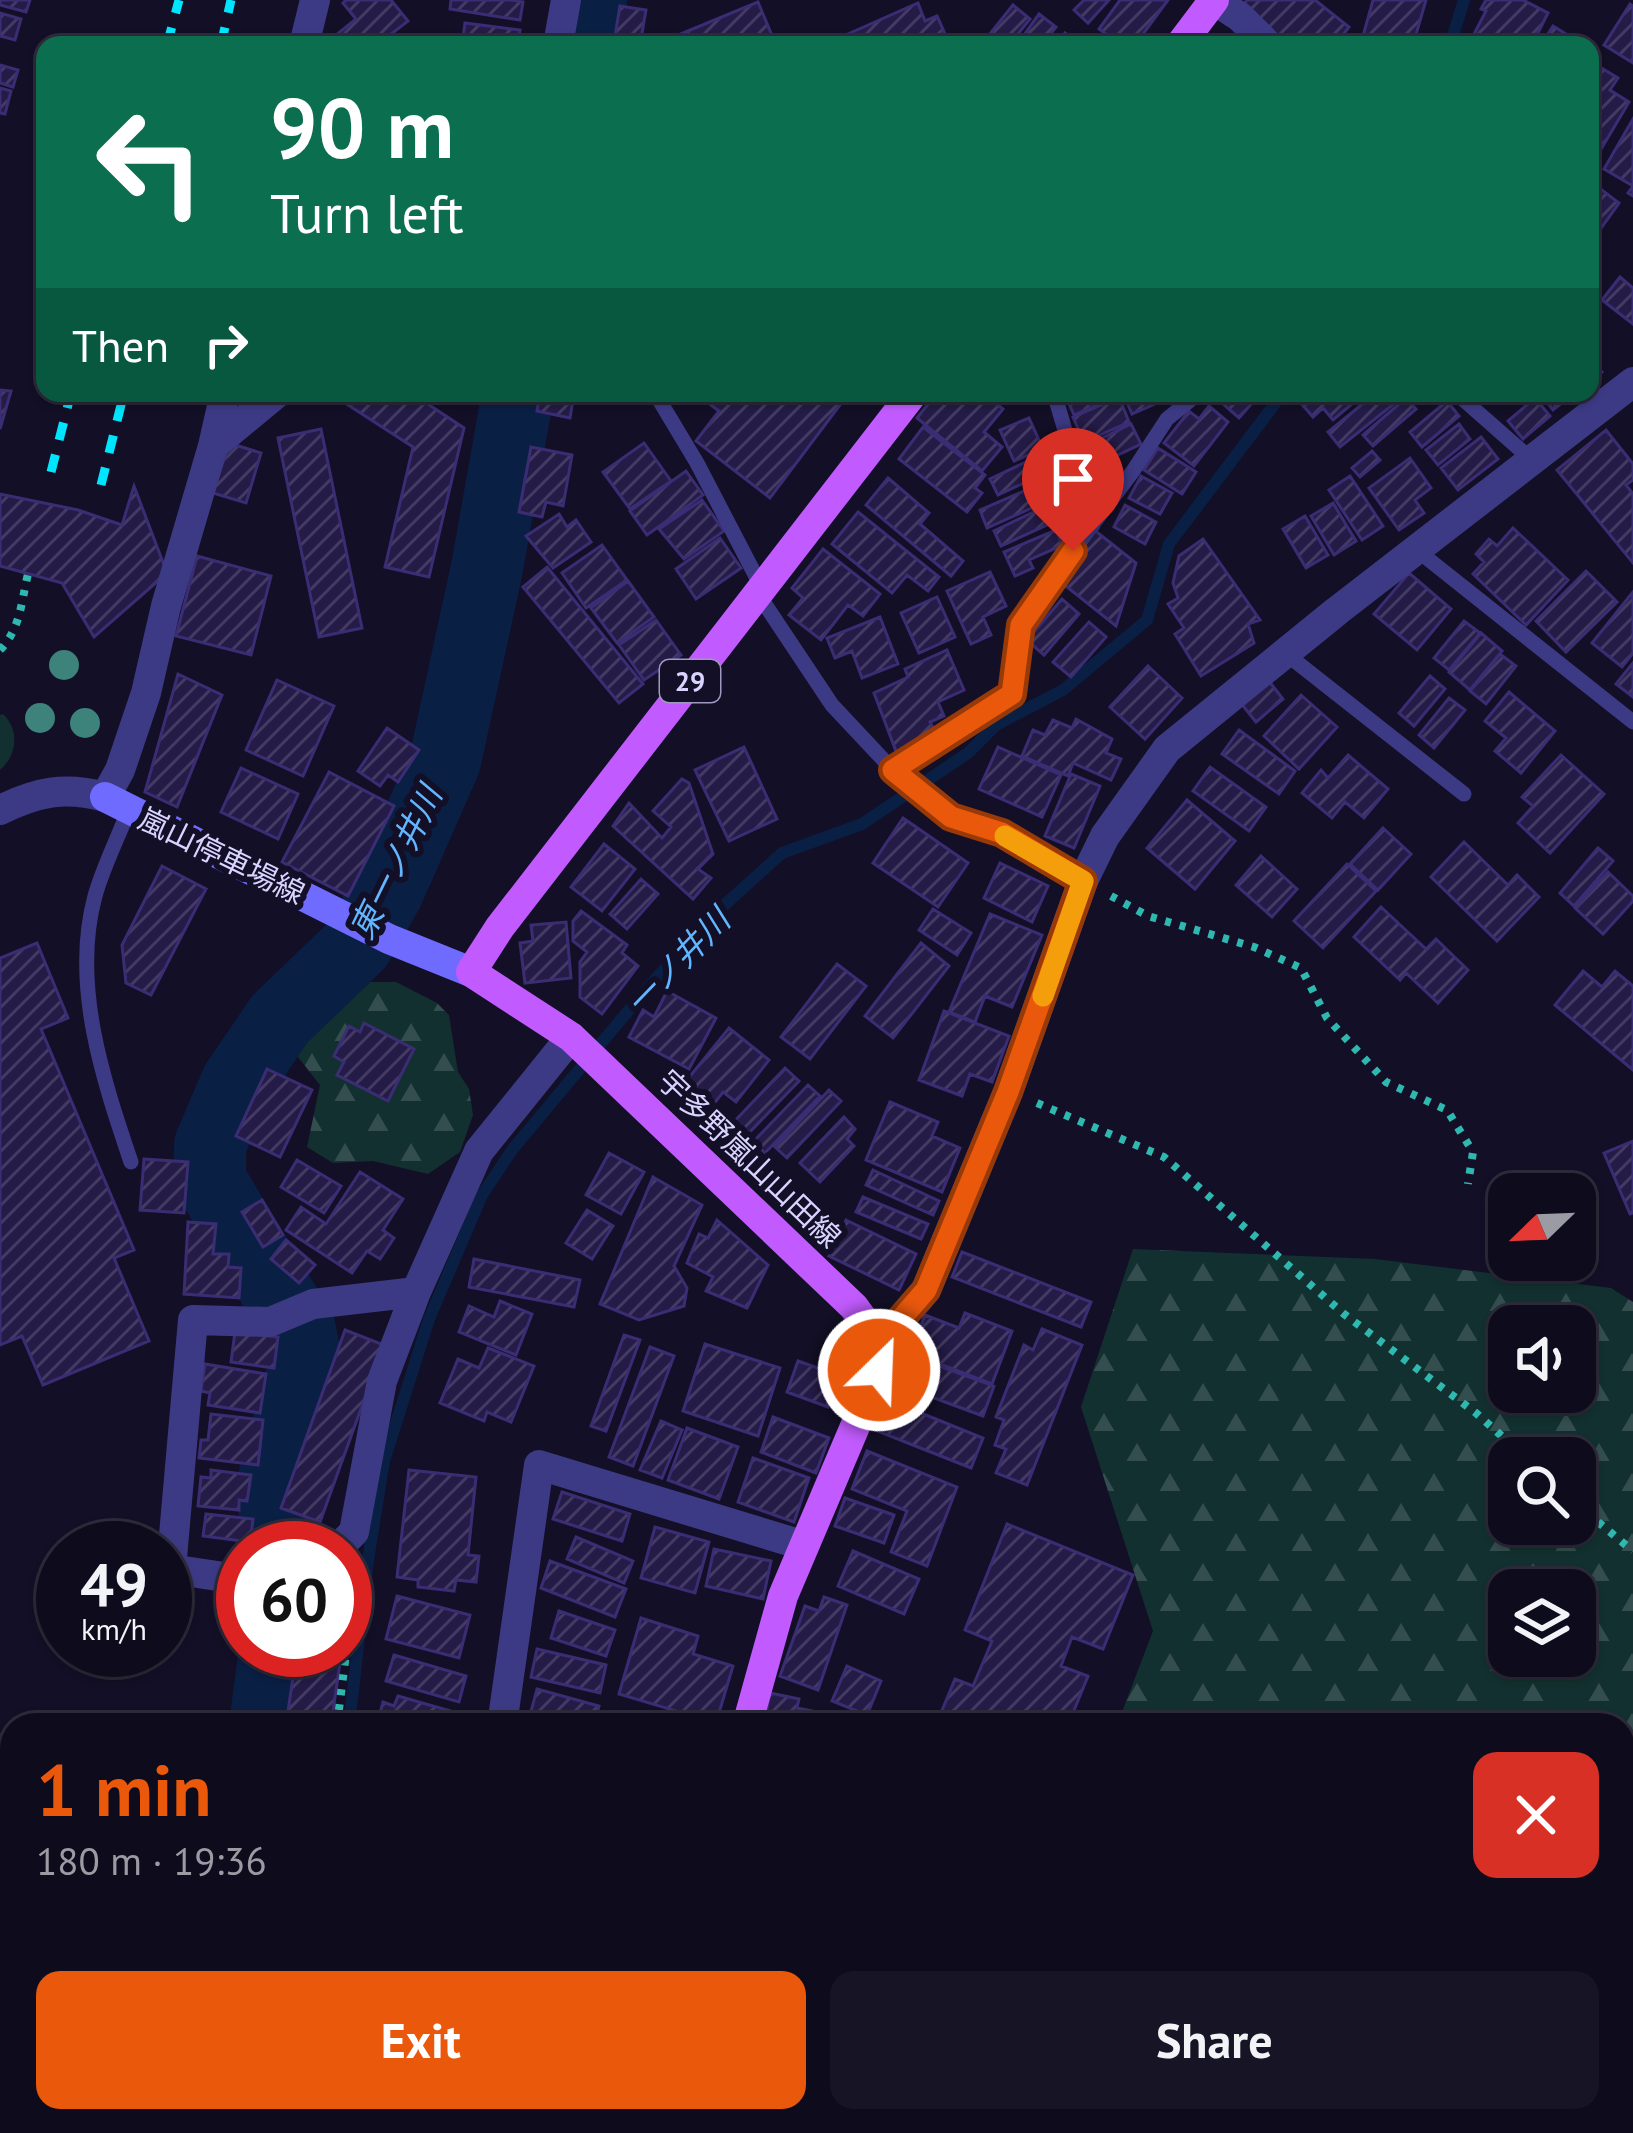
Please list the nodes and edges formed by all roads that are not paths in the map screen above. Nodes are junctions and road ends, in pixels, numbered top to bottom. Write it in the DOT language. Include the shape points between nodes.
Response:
graph roads {
  1 [pos="315,0"];
  2 [pos="566,0"];
  3 [pos="1214,0"];
  4 [pos="306,36"];
  5 [pos="560,36"];
  6 [pos="1187,36"];
  7 [pos="1259,36"];
  8 [pos="1633,382"];
  9 [pos="223,402"];
  10 [pos="266,402"];
  11 [pos="661,402"];
  12 [pos="906,402"];
  13 [pos="1057,402"];
  14 [pos="1188,402"];
  15 [pos="1466,402"];
  16 [pos="213,446"];
  17 [pos="1532,461"];
  18 [pos="1094,525"];
  19 [pos="1418,551"];
  20 [pos="759,590"];
  21 [pos="1286,653"];
  22 [pos="1633,722"];
  23 [pos="893,770"];
  24 [pos="1464,794"];
  25 [pos="117,803"];
  26 [pos="0,810"];
  27 [pos="1083,881"];
  28 [pos="471,971"];
  29 [pos="583,1049"];
  30 [pos="131,1162"];
  31 [pos="416,1292"];
  32 [pos="880,1343"];
  33 [pos="350,1521"];
  34 [pos="802,1545"];
  35 [pos="216,1576"];
  36 [pos="504,1713"];
  37 [pos="750,1713"];
  1 -- 4 [label="street"];
  2 -- 5 [label="street"];
  3 -- 6 [label="main road"];
  3 -- 7 [label="street"];
  8 -- 17 [label="street"];
  9 -- 16 [label="street"];
  10 -- 16 [label="street"];
  11 -- 20 [label="lane"];
  12 -- 20 [label="main road, 29"];
  13 -- 18 [label="lane"];
  14 -- 18 [label="lane" via="1167,419"];
  15 -- 17 [label="lane"];
  16 -- 25 [label="street"];
  17 -- 19 [label="street"];
  18 -- 23 [label="lane" via="1021,625 1012,694"];
  19 -- 21 [label="street"];
  19 -- 22 [label="lane"];
  20 -- 23 [label="lane" via="832,705"];
  20 -- 28 [label="main road, 29"];
  21 -- 24 [label="lane"];
  21 -- 27 [label="street" via="1167,749"];
  23 -- 27 [label="lane" via="951,817 1002,833"];
  25 -- 26 [label="street" via="58,789"];
  25 -- 28 [label="main road, 嵐山停車場線" via="389,939"];
  25 -- 30 [label="lane" via="86,950 92,1027"];
  27 -- 32 [label="street" via="926,1290"];
  28 -- 29 [label="main road, 宇多野嵐山山田線"];
  29 -- 31 [label="street" via="479,1151"];
  29 -- 32 [label="main road, 宇多野嵐山山田線" via="854,1307"];
  31 -- 33 [label="street" via="382,1381"];
  31 -- 35 [label="street" via="313,1304 270,1322 193,1320 171,1569"];
  32 -- 34 [label="main road" via="879,1370"];
  34 -- 36 [label="street" via="538,1466"];
  34 -- 37 [label="main road"];
}
